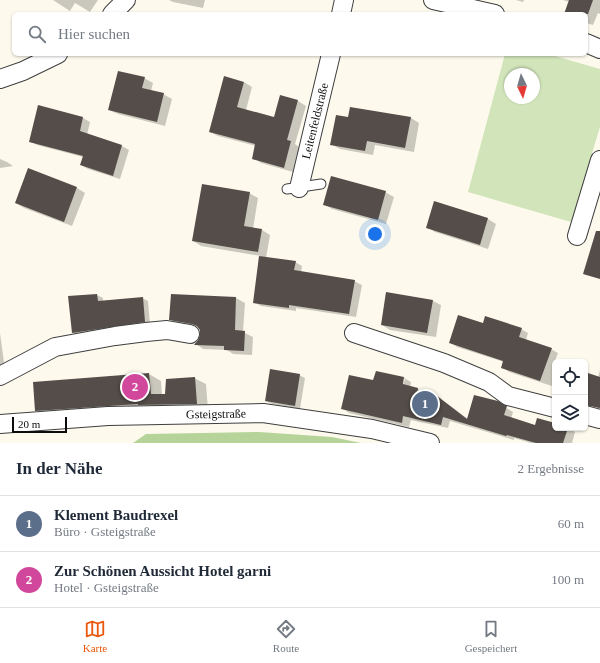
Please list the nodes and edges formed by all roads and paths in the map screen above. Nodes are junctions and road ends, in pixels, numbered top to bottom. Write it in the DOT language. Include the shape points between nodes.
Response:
graph roads {
  1 [pos="126,0"];
  2 [pos="344,0"];
  3 [pos="433,0"];
  4 [pos="114,12"];
  5 [pos="341,12"];
  6 [pos="486,12"];
  7 [pos="588,44"];
  8 [pos="600,49"];
  9 [pos="54,56"];
  10 [pos="330,56"];
  11 [pos="0,79"];
  12 [pos="600,160"];
  13 [pos="321,184"];
  14 [pos="293,188"];
  15 [pos="576,236"];
  16 [pos="354,333"];
  17 [pos="190,334"];
  18 [pos="0,376"];
  19 [pos="552,407"];
  20 [pos="588,416"];
  21 [pos="600,419"];
  22 [pos="0,424"];
  23 [pos="430,443"];
  1 -- 4 [label="street"];
  2 -- 5 [label="street"];
  3 -- 6 [label="street"];
  7 -- 8 [label="street"];
  9 -- 11 [label="street"];
  10 -- 14 [label="street, Leitenfeldstraße"];
  12 -- 15 [label="street"];
  13 -- 14 [label="lane"];
  16 -- 19 [label="street" via="444,363 488,382 508,396"];
  17 -- 18 [label="street" via="167,330 146,332 55,348"];
  20 -- 21 [label="street"];
  22 -- 23 [label="street, Gsteigstraße" via="108,416 263,413 372,429"];
}
